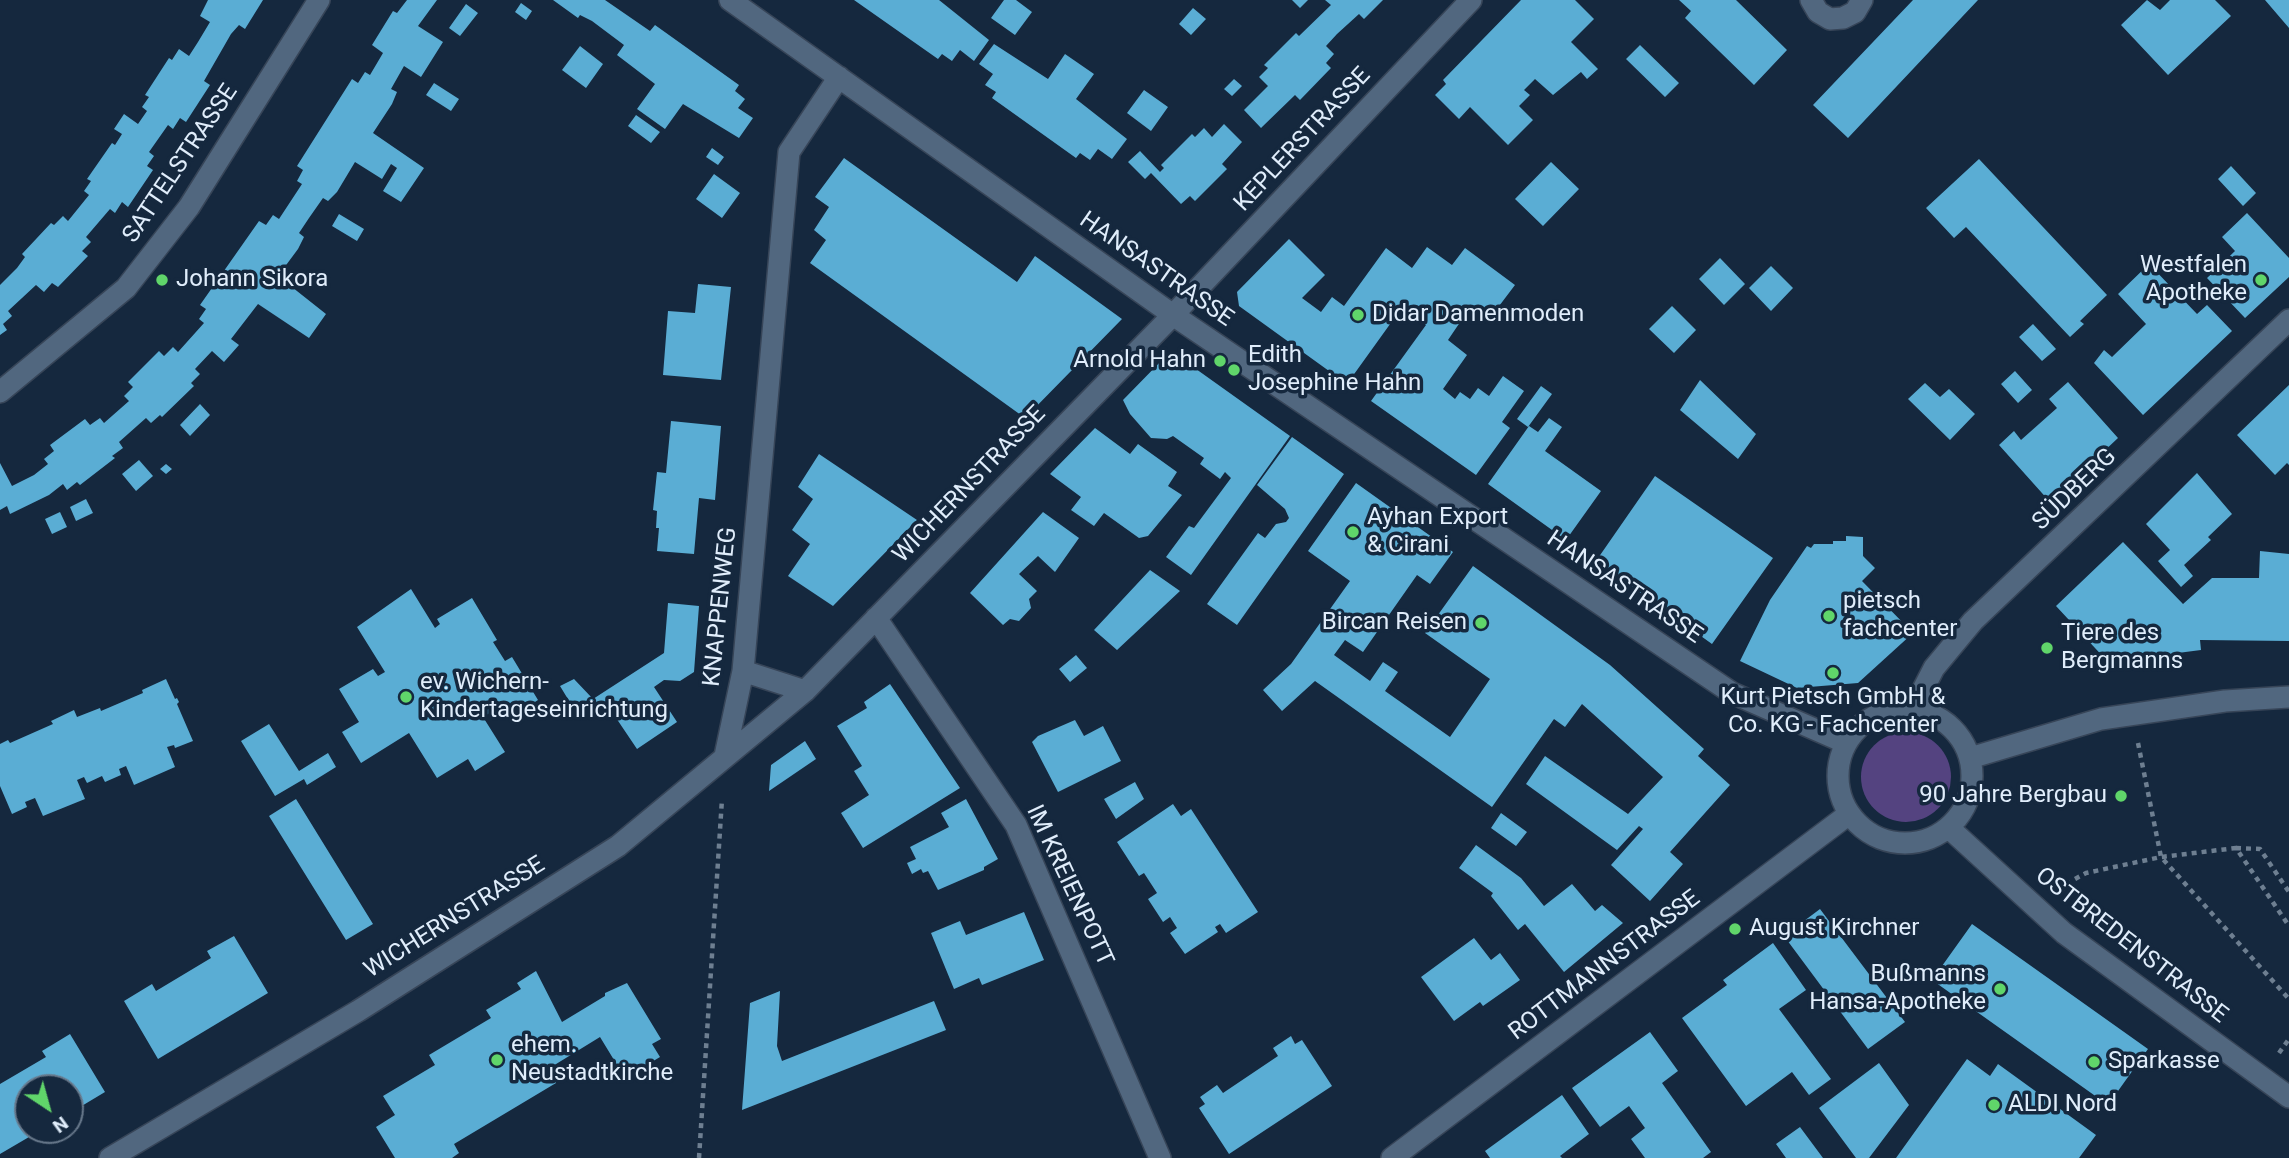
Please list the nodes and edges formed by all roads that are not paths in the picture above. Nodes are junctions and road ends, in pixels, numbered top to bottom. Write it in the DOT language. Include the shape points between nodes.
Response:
graph roads {
  1 [pos="319,0"];
  2 [pos="730,0"];
  3 [pos="1471,0"];
  4 [pos="1811,0"];
  5 [pos="1862,0"];
  6 [pos="839,77"];
  7 [pos="1173,315"];
  8 [pos="2289,320"];
  9 [pos="0,392"];
  10 [pos="876,618"];
  11 [pos="743,671"];
  12 [pos="805,691"];
  13 [pos="2289,697"];
  14 [pos="1913,709"];
  15 [pos="1846,743"];
  16 [pos="725,756"];
  17 [pos="1970,758"];
  18 [pos="1849,814"];
  19 [pos="1949,828"];
  20 [pos="2289,1097"];
  21 [pos="110,1158"];
  22 [pos="1160,1158"];
  23 [pos="1392,1158"];
  1 -- 9 [label="street, SATTELSTRASSE" via="189,207 126,288"];
  2 -- 6 [label="street, HANSASTRASSE"];
  3 -- 7 [label="street, KEPLERSTRASSE"];
  4 -- 5 [label="street" via="1818,12 1830,19 1855,12"];
  6 -- 7 [label="street, HANSASTRASSE"];
  6 -- 11 [label="street, KNAPPENWEG" via="789,152"];
  7 -- 10 [label="street, WICHERNSTRASSE"];
  7 -- 15 [label="street, HANSASTRASSE" via="1732,693"];
  8 -- 14 [label="street, SÜDBERG" via="1973,621 1934,667"];
  10 -- 12 [label="street, WICHERNSTRASSE"];
  10 -- 22 [label="street, IM KREIENPOTT" via="1016,825"];
  11 -- 12 [label="street"];
  11 -- 16 [label="street, KNAPPENWEG"];
  12 -- 16 [label="street, WICHERNSTRASSE"];
  13 -- 17 [label="street" via="2101,719"];
  14 -- 15 [label="street" via="1897,709 1868,720"];
  14 -- 17 [label="street" via="1949,725"];
  15 -- 18 [label="street" via="1838,779"];
  16 -- 21 [label="street, WICHERNSTRASSE" via="618,846 358,1011"];
  17 -- 19 [label="street" via="1970,796"];
  18 -- 19 [label="street" via="1885,841 1907,844"];
  18 -- 23 [label="street, ROTTMANNSTRASSE"];
  19 -- 20 [label="street, OSTBREDENSTRASSE" via="2064,933"];
}
